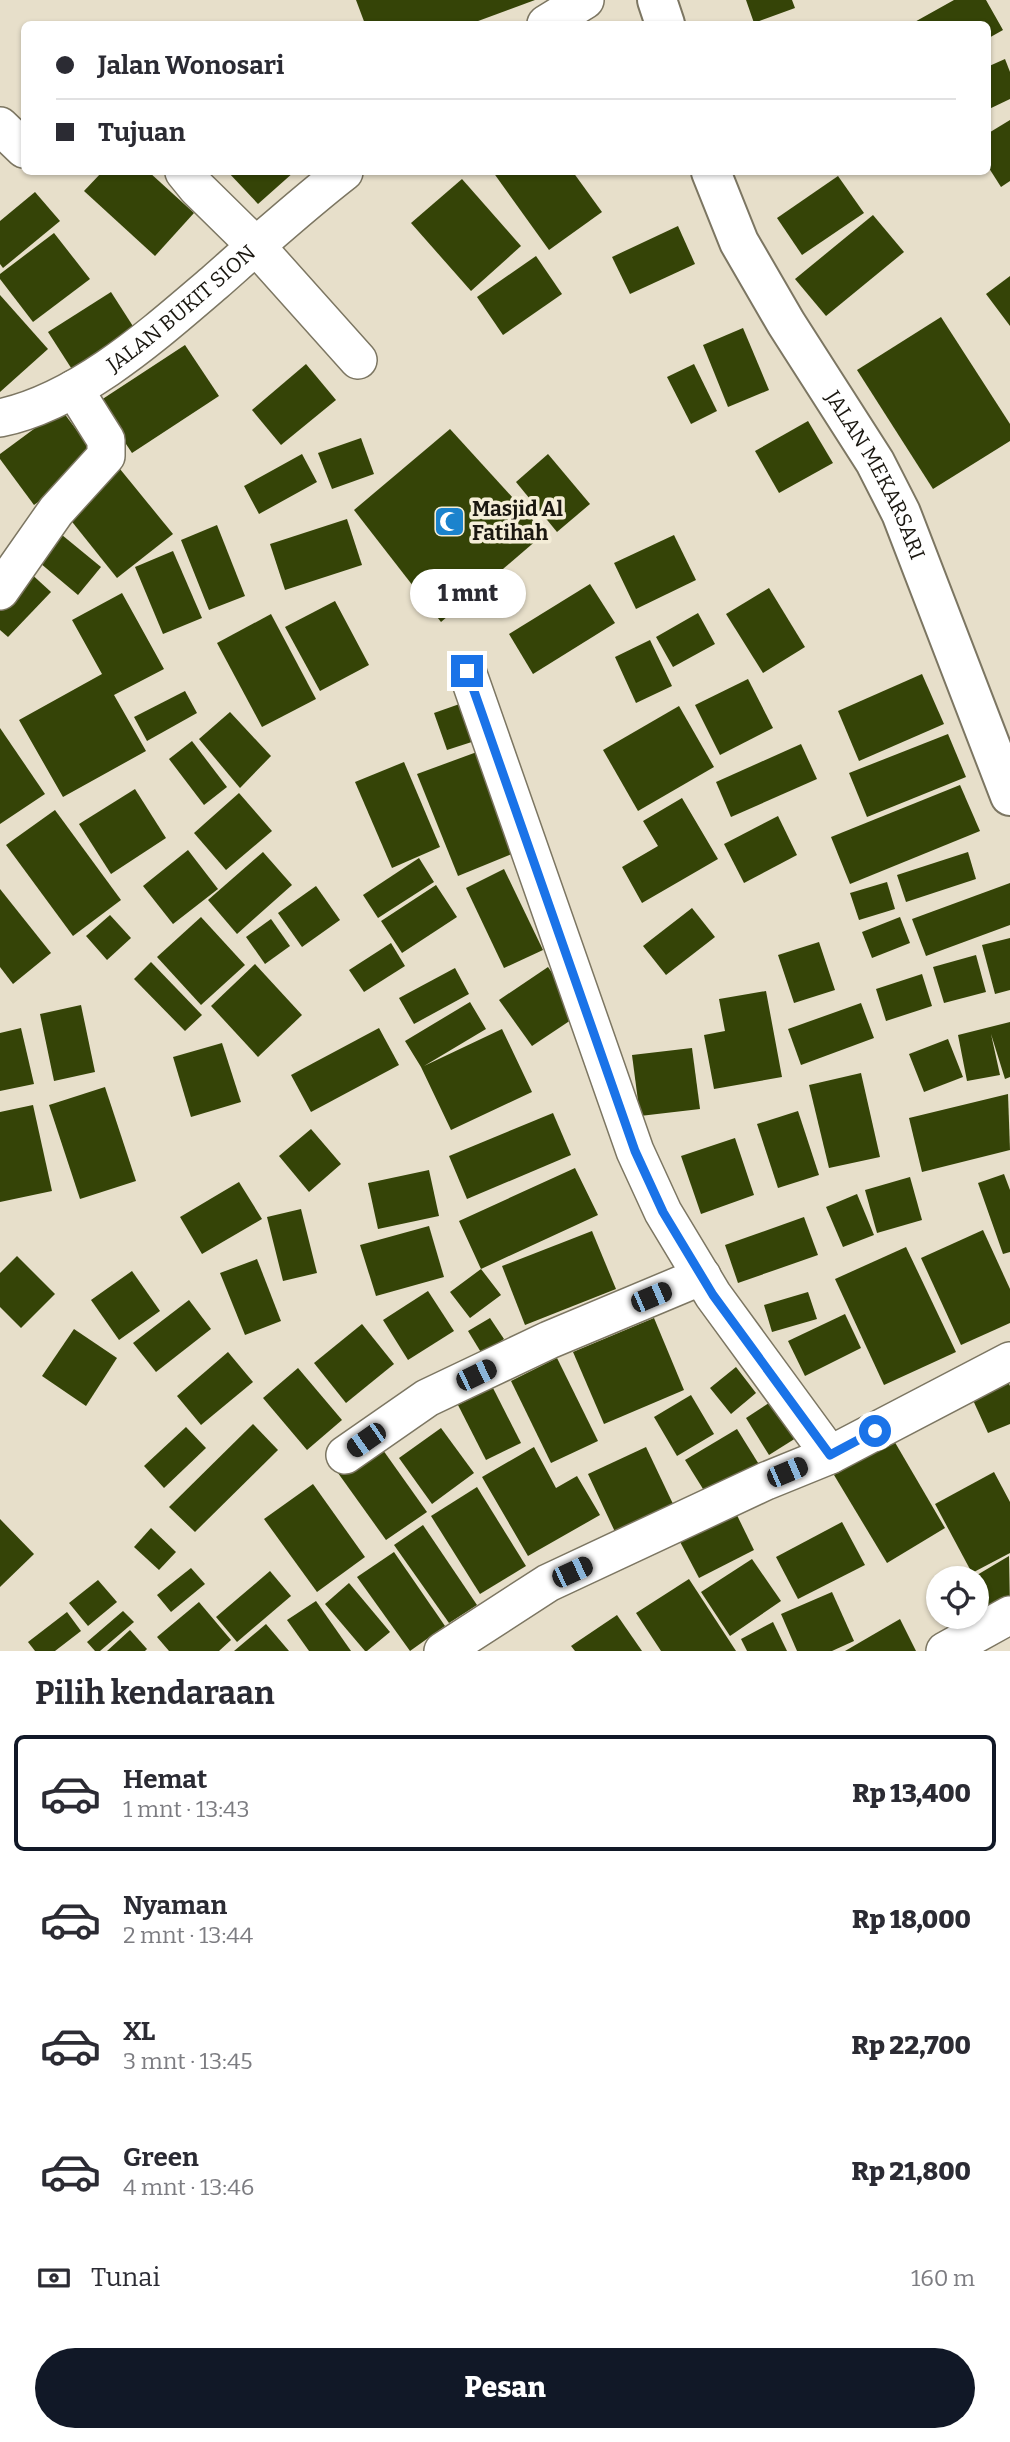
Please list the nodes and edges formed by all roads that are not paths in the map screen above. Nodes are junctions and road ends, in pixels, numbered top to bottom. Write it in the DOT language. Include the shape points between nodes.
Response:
graph roads {
  1 [pos="585,0"];
  2 [pos="657,0"];
  3 [pos="551,21"];
  4 [pos="664,21"];
  5 [pos="0,125"];
  6 [pos="21,146"];
  7 [pos="186,175"];
  8 [pos="340,175"];
  9 [pos="712,175"];
  10 [pos="256,246"];
  11 [pos="358,360"];
  12 [pos="74,389"];
  13 [pos="0,418"];
  14 [pos="0,591"];
  15 [pos="467,671"];
  16 [pos="1010,796"];
  17 [pos="702,1276"];
  18 [pos="1010,1361"];
  19 [pos="345,1455"];
  20 [pos="830,1455"];
  21 [pos="1010,1615"];
  22 [pos="443,1651"];
  23 [pos="945,1651"];
  1 -- 3 [label="street"];
  2 -- 4 [label="street"];
  5 -- 6 [label="street"];
  7 -- 10 [label="street"];
  8 -- 10 [label="street, JALAN BUKIT SION"];
  9 -- 16 [label="street, JALAN MEKARSARI" via="739,242 875,462 901,513"];
  10 -- 11 [label="street"];
  10 -- 12 [label="street, JALAN BUKIT SION" via="149,339"];
  12 -- 13 [label="street, JALAN BUKIT SION"];
  12 -- 14 [label="street" via="106,439 106,456 56,511"];
  15 -- 17 [label="street" via="635,1151 663,1212"];
  17 -- 19 [label="street" via="549,1340 427,1398"];
  17 -- 20 [label="street"];
  18 -- 20 [label="street"];
  20 -- 22 [label="street" via="548,1583"];
  21 -- 23 [label="street"];
}
